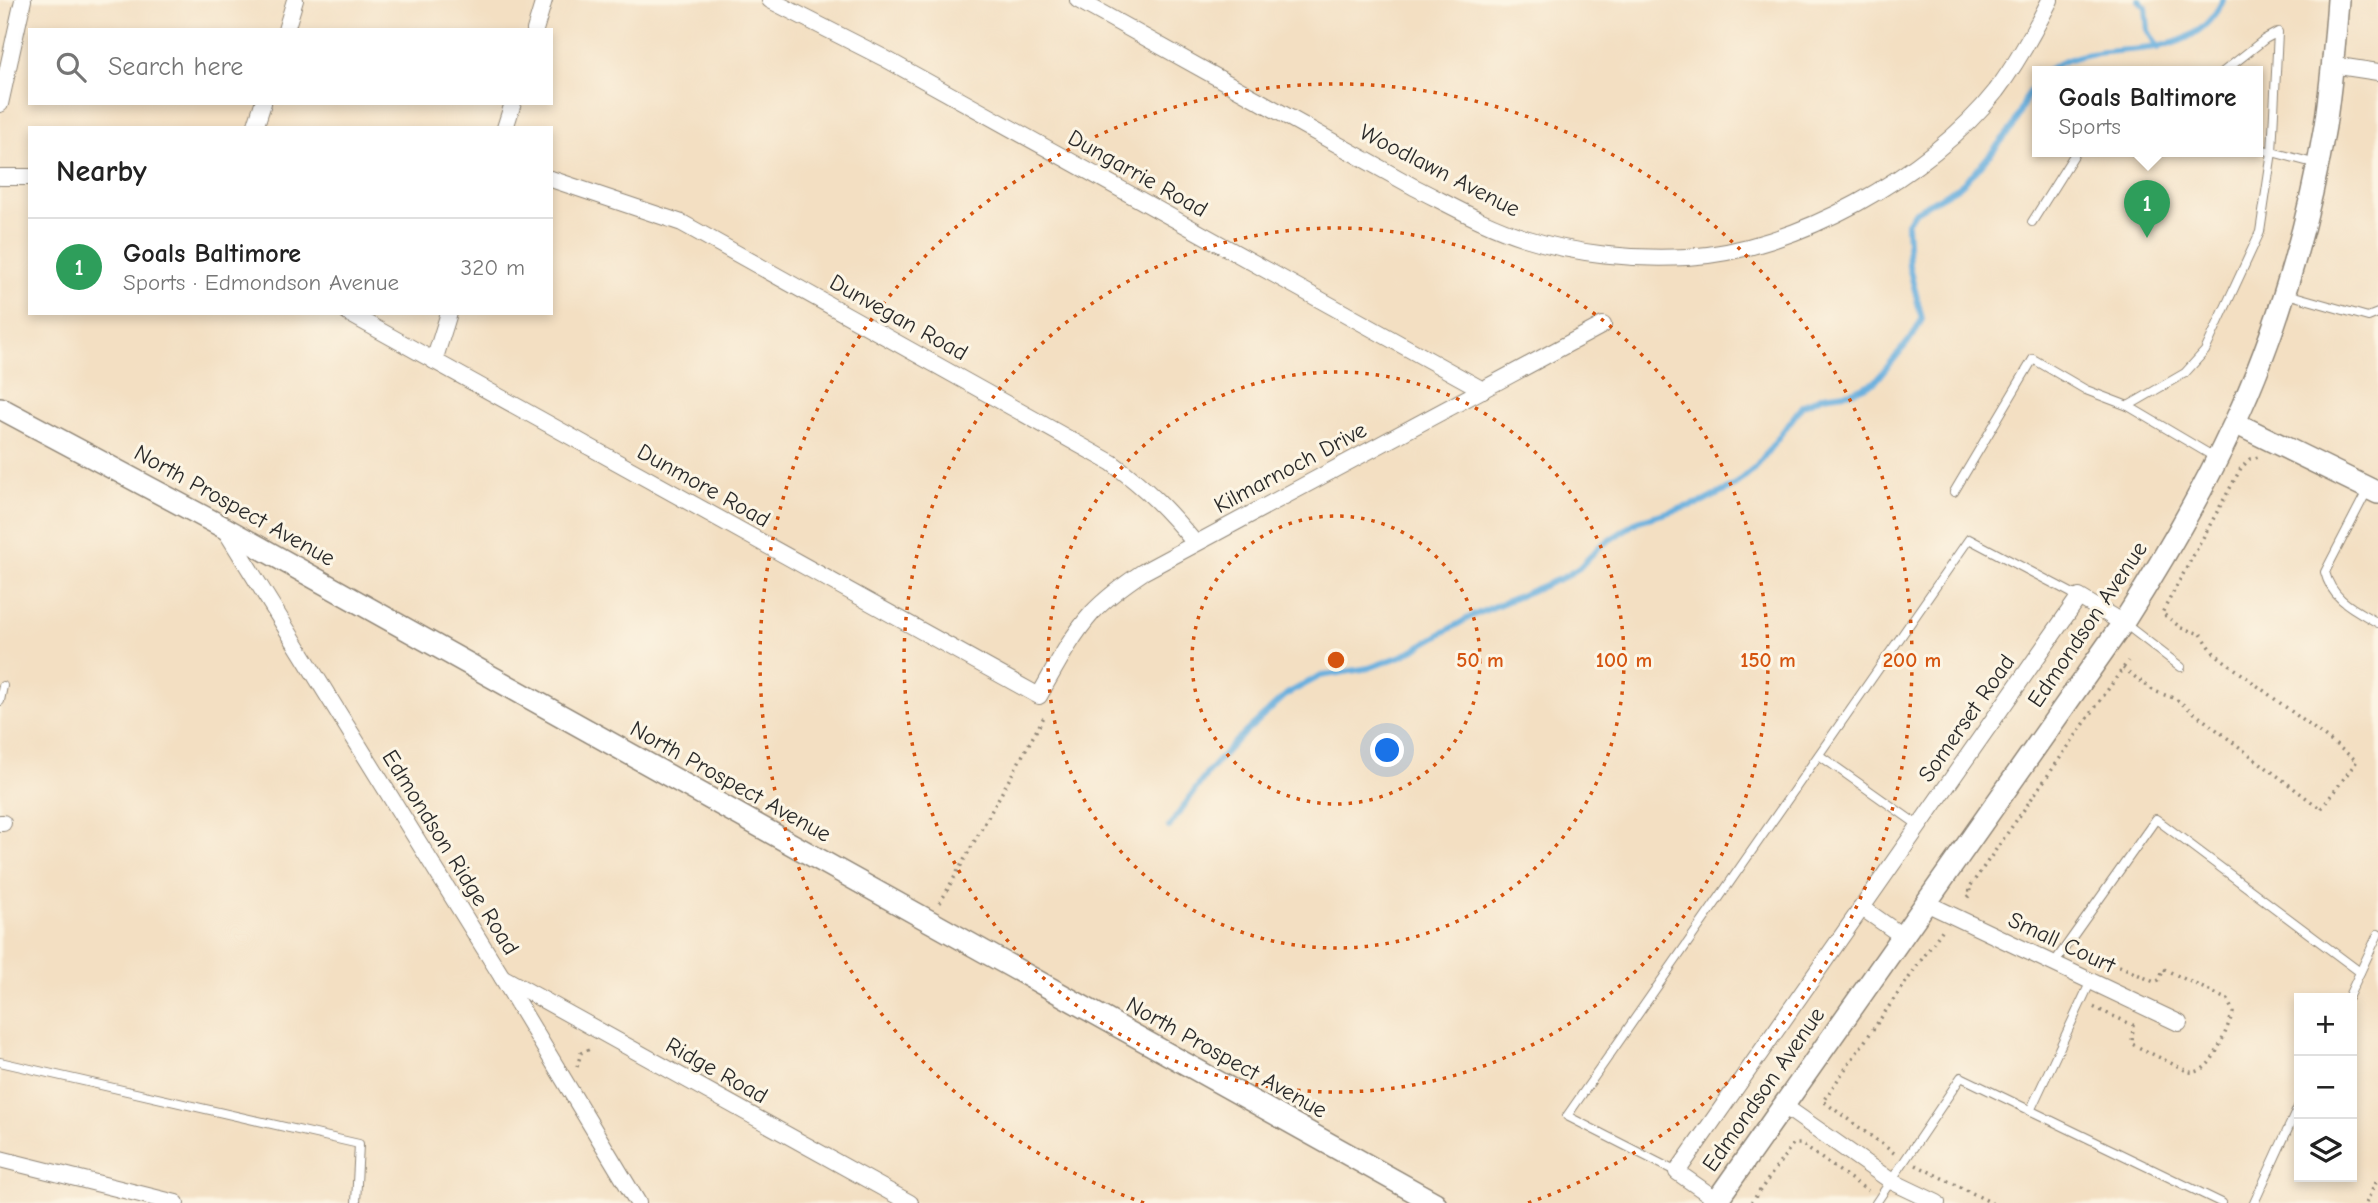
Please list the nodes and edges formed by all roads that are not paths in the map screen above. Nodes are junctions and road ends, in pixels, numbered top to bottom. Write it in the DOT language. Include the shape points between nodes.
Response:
graph roads {
  1 [pos="23,0"];
  2 [pos="295,0"];
  3 [pos="544,0"];
  4 [pos="770,0"];
  5 [pos="1078,0"];
  6 [pos="2050,0"];
  7 [pos="2338,0"];
  8 [pos="287,28"];
  9 [pos="536,28"];
  10 [pos="2332,65"];
  11 [pos="2231,66"];
  12 [pos="2378,72"];
  13 [pos="0,104"];
  14 [pos="262,105"];
  15 [pos="512,105"];
  16 [pos="256,126"];
  17 [pos="506,126"];
  18 [pos="2263,150"];
  19 [pos="2272,152"];
  20 [pos="2073,157"];
  21 [pos="2317,164"];
  22 [pos="0,177"];
  23 [pos="28,177"];
  24 [pos="553,180"];
  25 [pos="2032,222"];
  26 [pos="2283,293"];
  27 [pos="2378,313"];
  28 [pos="352,315"];
  29 [pos="448,315"];
  30 [pos="1603,325"];
  31 [pos="434,361"];
  32 [pos="1483,390"];
  33 [pos="2129,406"];
  34 [pos="1,411"];
  35 [pos="2235,424"];
  36 [pos="2217,458"];
  37 [pos="2373,490"];
  38 [pos="1954,492"];
  39 [pos="223,527"];
  40 [pos="1195,543"];
  41 [pos="2079,597"];
  42 [pos="2123,623"];
  43 [pos="2378,623"];
  44 [pos="2181,667"];
  45 [pos="3,687"];
  46 [pos="1039,696"];
  47 [pos="0,701"];
  48 [pos="1819,755"];
  49 [pos="1918,825"];
  50 [pos="1926,903"];
  51 [pos="1861,907"];
  52 [pos="2378,933"];
  53 [pos="1902,936"];
  54 [pos="2054,963"];
  55 [pos="2360,972"];
  56 [pos="502,977"];
  57 [pos="2091,981"];
  58 [pos="2350,993"];
  59 [pos="2179,1023"];
  60 [pos="0,1062"];
  61 [pos="1784,1106"];
  62 [pos="2030,1111"];
  63 [pos="2294,1116"];
  64 [pos="0,1159"];
  65 [pos="1677,1172"];
  66 [pos="1891,1181"];
  67 [pos="1878,1200"];
  68 [pos="1716,1202"];
  69 [pos="176,1203"];
  70 [pos="356,1203"];
  71 [pos="638,1203"];
  72 [pos="910,1203"];
  73 [pos="1435,1203"];
  74 [pos="1937,1203"];
  75 [pos="2222,1203"];
  76 [pos="2254,1203"];
  1 -- 13 [label="street"];
  2 -- 8 [label="street"];
  3 -- 9 [label="street"];
  4 -- 32 [label="street, Dungarrie Road" via="884,58"];
  5 -- 6 [label="street, Woodlawn Avenue" via="1414,187 1524,238 1575,250 1676,257 1732,250 1831,218 1929,157 1995,92"];
  7 -- 10 [label="street, Edmondson Avenue"];
  10 -- 12 [label="street"];
  10 -- 21 [label="street, Edmondson Avenue"];
  11 -- 19 [label="lane" via="2278,32"];
  14 -- 16 [label="street"];
  15 -- 17 [label="street"];
  18 -- 19 [label="lane"];
  19 -- 21 [label="lane"];
  19 -- 33 [label="lane" via="2260,232 2205,351 2185,373"];
  20 -- 25 [label="lane"];
  21 -- 26 [label="street, Edmondson Avenue"];
  22 -- 23 [label="street"];
  24 -- 40 [label="street, Dunvegan Road" via="682,223 1112,463 1164,506"];
  26 -- 27 [label="lane" via="2368,317"];
  26 -- 35 [label="street, Edmondson Avenue"];
  28 -- 31 [label="street, Dunmore Road"];
  29 -- 31 [label="street"];
  30 -- 32 [label="street, Kilmarnoch Drive"];
  31 -- 46 [label="street, Dunmore Road"];
  32 -- 40 [label="street, Kilmarnoch Drive"];
  33 -- 36 [label="lane"];
  33 -- 38 [label="lane" via="2087,390 2033,359"];
  34 -- 39 [label="street, North Prospect Avenue"];
  35 -- 36 [label="street, Edmondson Avenue"];
  35 -- 37 [label="street"];
  36 -- 42 [label="street, Edmondson Avenue"];
  37 -- 43 [label="lane" via="2325,572 2331,590 2343,603"];
  39 -- 56 [label="street, Edmondson Ridge Road"];
  39 -- 73 [label="street, North Prospect Avenue"];
  40 -- 46 [label="street, Kilmarnoch Drive" via="1143,572 1093,613"];
  41 -- 42 [label="street"];
  41 -- 48 [label="lane" via="1969,539"];
  41 -- 49 [label="street, Somerset Road"];
  42 -- 44 [label="lane"];
  42 -- 50 [label="street, Edmondson Avenue"];
  45 -- 47 [label="lane"];
  48 -- 49 [label="lane"];
  48 -- 65 [label="lane" via="1567,1116"];
  49 -- 51 [label="street, Somerset Road"];
  50 -- 53 [label="street, Edmondson Avenue"];
  50 -- 54 [label="street, Small Court"];
  51 -- 53 [label="street"];
  51 -- 65 [label="street, Somerset Road"];
  52 -- 55 [label="lane"];
  53 -- 61 [label="street, Edmondson Avenue"];
  54 -- 55 [label="lane" via="2156,819"];
  54 -- 57 [label="street, Small Court"];
  55 -- 58 [label="lane"];
  56 -- 71 [label="street, Edmondson Ridge Road"];
  56 -- 72 [label="street, Ridge Road"];
  57 -- 59 [label="street, Small Court"];
  57 -- 62 [label="lane"];
  60 -- 70 [label="lane" via="359,1144"];
  61 -- 66 [label="street"];
  61 -- 68 [label="street, Edmondson Avenue"];
  62 -- 66 [label="lane" via="1962,1077"];
  62 -- 75 [label="lane"];
  63 -- 76 [label="lane"];
  64 -- 69 [label="street"];
  65 -- 68 [label="street"];
  66 -- 67 [label="lane"];
  66 -- 74 [label="street"];
}
